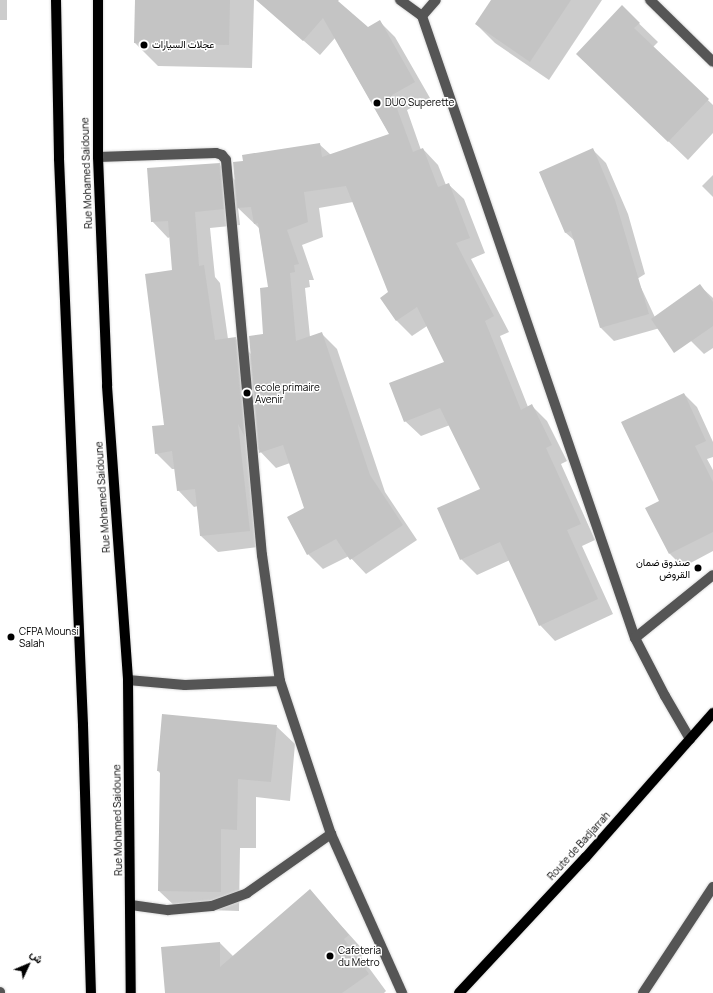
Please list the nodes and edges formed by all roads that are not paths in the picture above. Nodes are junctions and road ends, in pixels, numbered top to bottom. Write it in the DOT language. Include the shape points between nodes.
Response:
graph roads {
  1 [pos="56,0"];
  2 [pos="98,0"];
  3 [pos="400,0"];
  4 [pos="436,0"];
  5 [pos="650,0"];
  6 [pos="422,16"];
  7 [pos="713,62"];
  8 [pos="98,157"];
  9 [pos="713,575"];
  10 [pos="635,638"];
  11 [pos="128,680"];
  12 [pos="280,681"];
  13 [pos="713,713"];
  14 [pos="690,739"];
  15 [pos="331,834"];
  16 [pos="713,887"];
  17 [pos="131,905"];
  18 [pos="465,991"];
  19 [pos="91,993"];
  20 [pos="131,993"];
  21 [pos="402,993"];
  22 [pos="643,993"];
  1 -- 19 [label="main road" via="59,159 83,724"];
  2 -- 8 [label="main road, Rue Mohamed Saidoune"];
  3 -- 6 [label="street"];
  4 -- 6 [label="street"];
  5 -- 7 [label="street"];
  6 -- 10 [label="street"];
  8 -- 11 [label="main road, Rue Mohamed Saidoune" via="107,386"];
  8 -- 12 [label="street" via="216,153 226,160 262,555"];
  9 -- 10 [label="street"];
  10 -- 14 [label="street"];
  11 -- 12 [label="street" via="185,685"];
  11 -- 17 [label="main road, Rue Mohamed Saidoune"];
  12 -- 15 [label="street"];
  13 -- 14 [label="main road, Route de Badjarrah"];
  14 -- 18 [label="main road, Route de Badjarrah"];
  15 -- 17 [label="street" via="247,893 212,906 168,910"];
  15 -- 21 [label="street"];
  16 -- 22 [label="street"];
  17 -- 20 [label="main road, Rue Mohamed Saidoune"];
}
